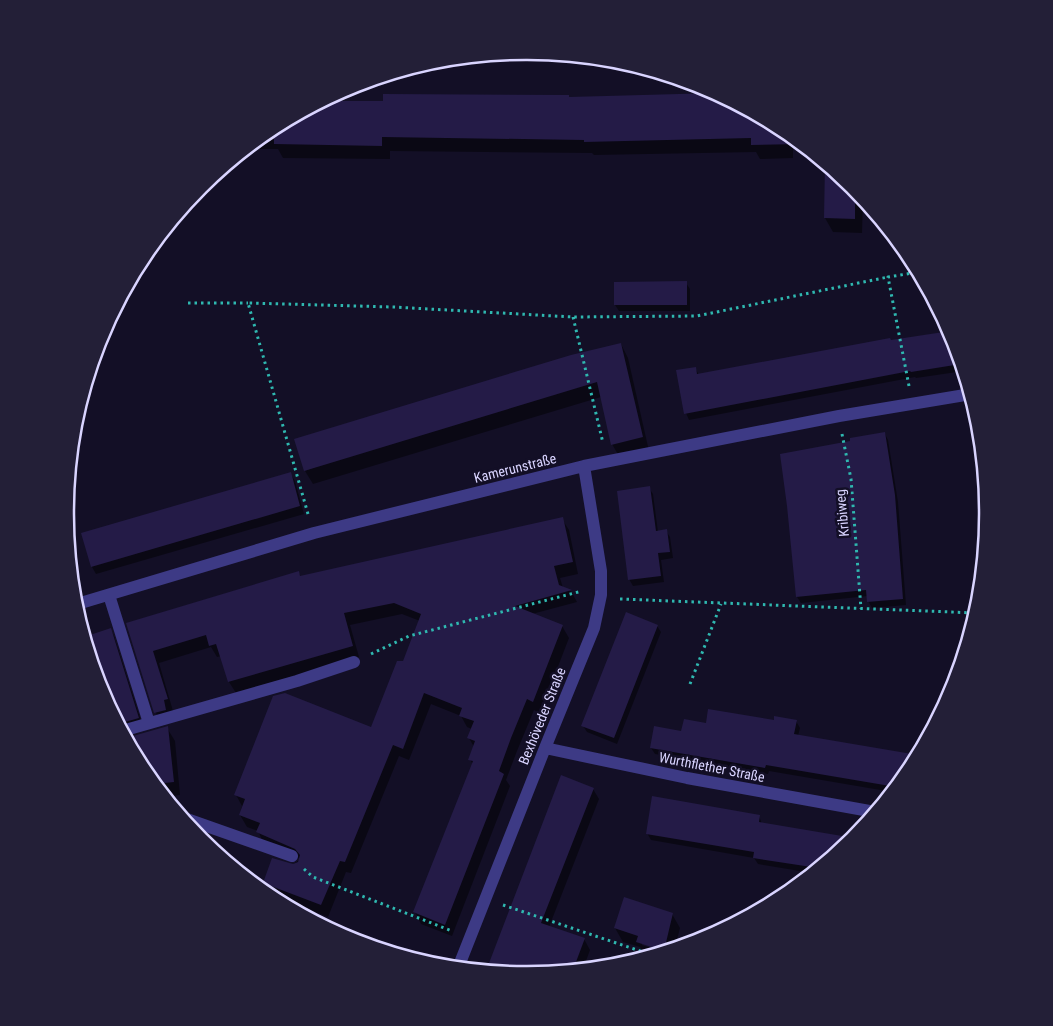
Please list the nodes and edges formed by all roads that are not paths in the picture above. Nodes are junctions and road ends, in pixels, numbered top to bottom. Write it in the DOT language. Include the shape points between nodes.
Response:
graph roads {
  1 [pos="964,395"];
  2 [pos="584,466"];
  3 [pos="109,595"];
  4 [pos="82,603"];
  5 [pos="354,662"];
  6 [pos="149,723"];
  7 [pos="129,729"];
  8 [pos="545,748"];
  9 [pos="868,811"];
  10 [pos="196,822"];
  11 [pos="292,856"];
  12 [pos="461,961"];
  1 -- 2 [label="street, Kamerunstraße"];
  2 -- 3 [label="street, Kamerunstraße" via="314,533"];
  2 -- 8 [label="street, Bexhöveder Straße" via="601,571 600,595 594,628"];
  3 -- 4 [label="street, Kamerunstraße"];
  3 -- 6 [label="street"];
  5 -- 6 [label="street"];
  6 -- 7 [label="street"];
  8 -- 9 [label="street, Wurthflether Straße"];
  8 -- 12 [label="street, Bexhöveder Straße"];
  10 -- 11 [label="street"];
}
